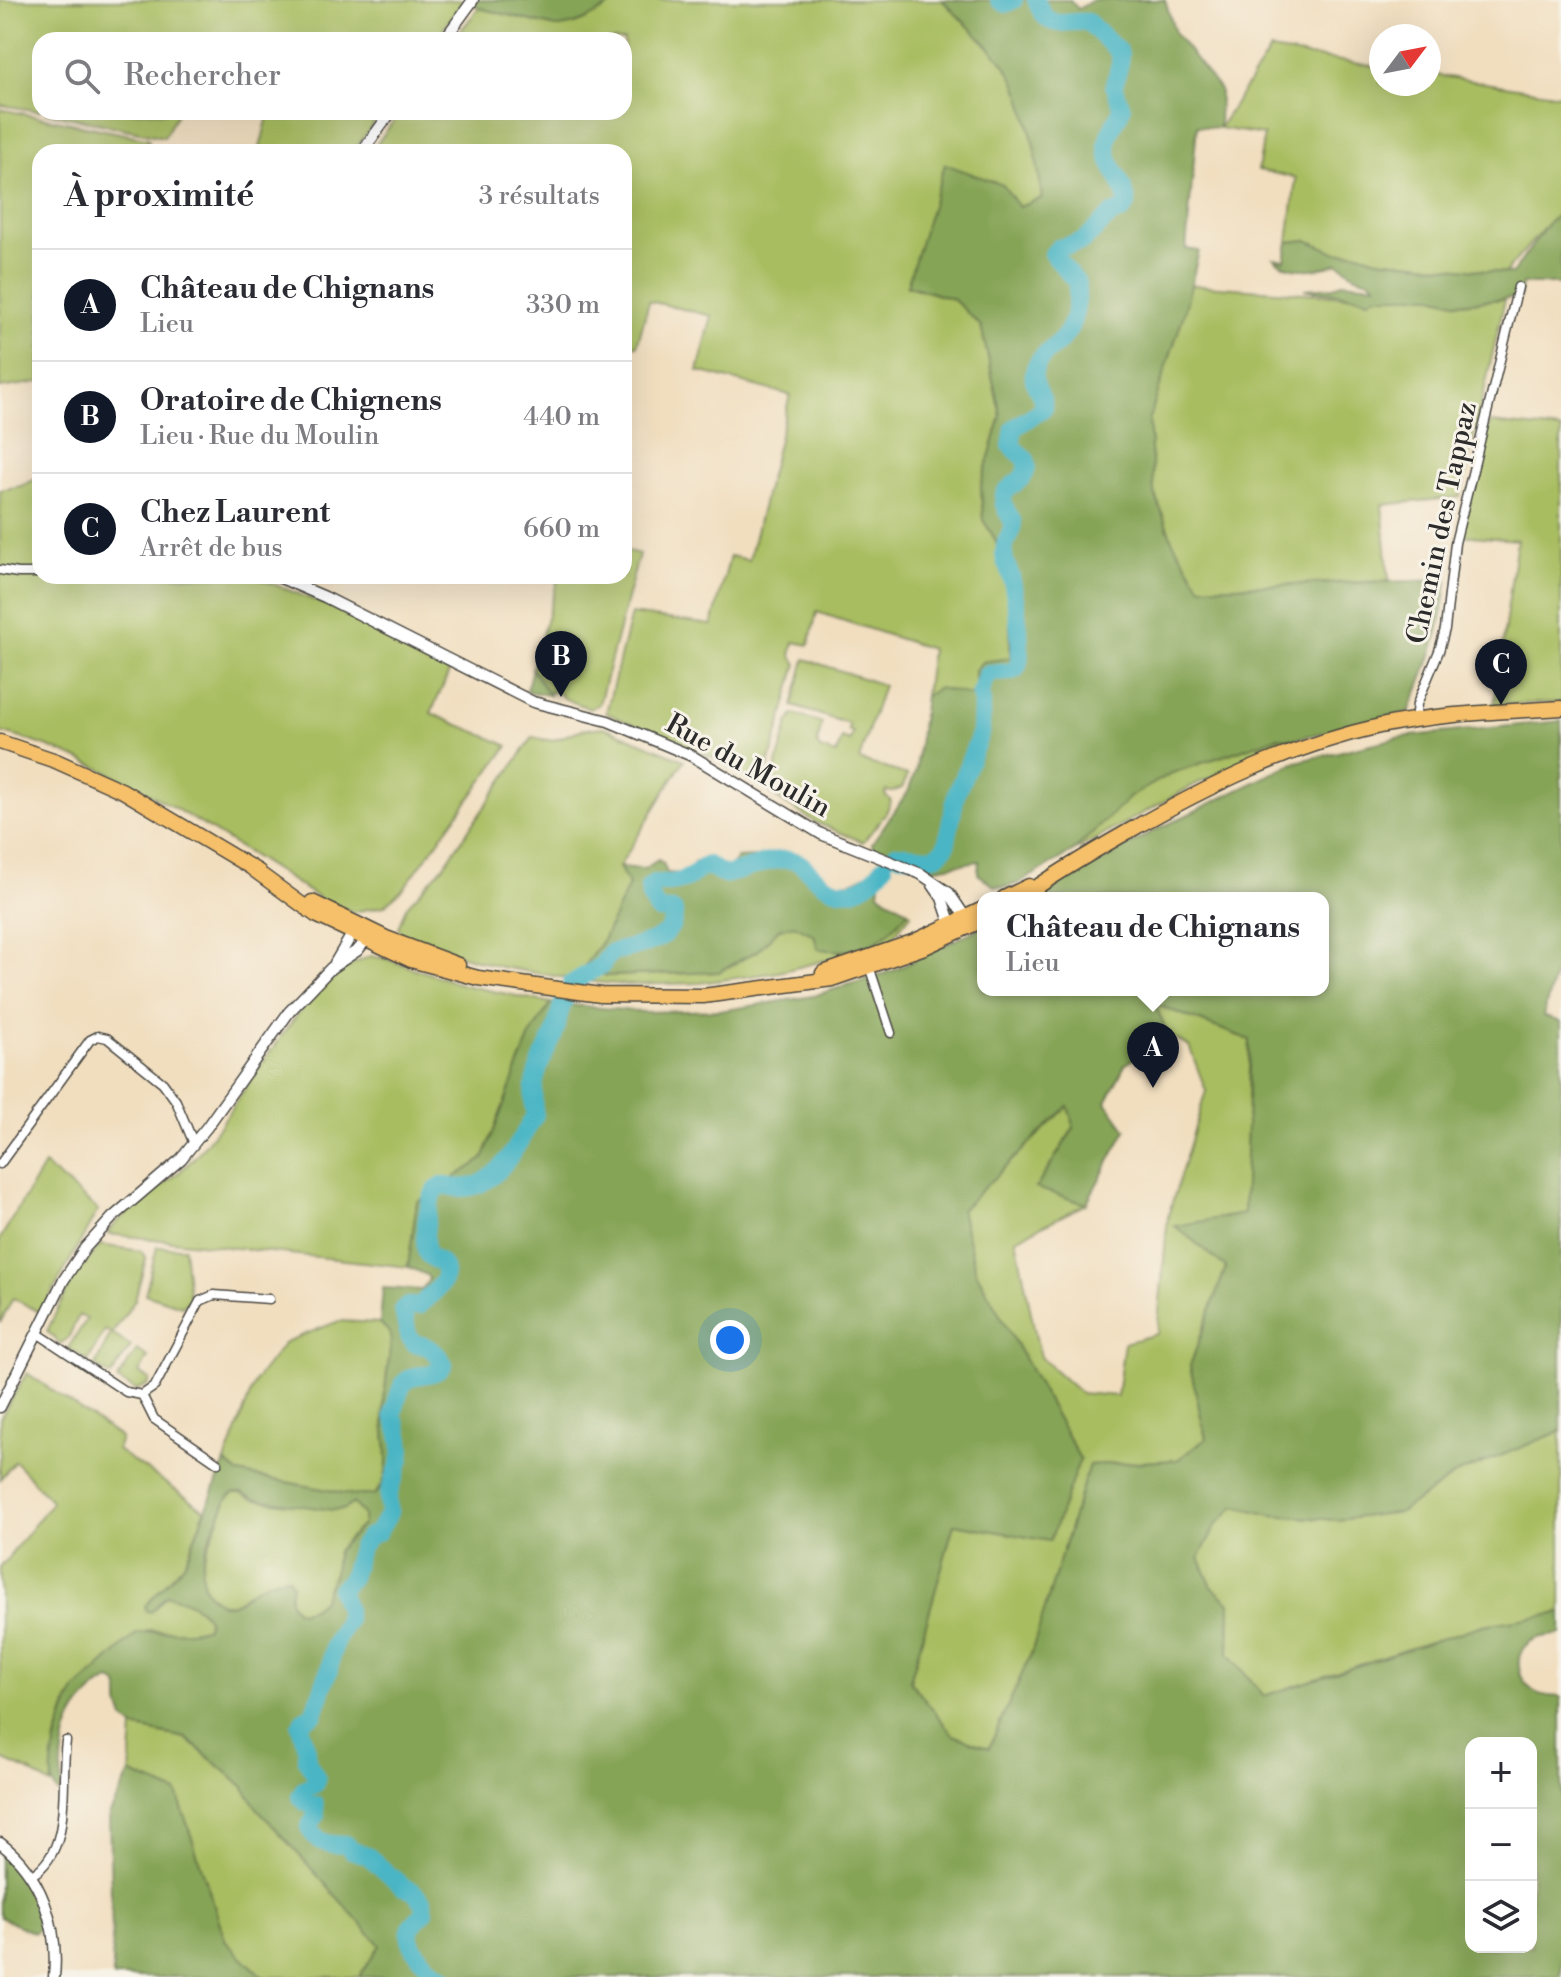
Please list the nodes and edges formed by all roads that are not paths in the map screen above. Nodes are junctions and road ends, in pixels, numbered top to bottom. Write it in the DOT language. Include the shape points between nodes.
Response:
graph roads {
  1 [pos="473,0"];
  2 [pos="450,32"];
  3 [pos="385,120"];
  4 [pos="368,144"];
  5 [pos="1518,287"];
  6 [pos="0,570"];
  7 [pos="32,572"];
  8 [pos="295,584"];
  9 [pos="1561,708"];
  10 [pos="1415,720"];
  11 [pos="0,742"];
  12 [pos="1052,876"];
  13 [pos="930,880"];
  14 [pos="1017,892"];
  15 [pos="1029,892"];
  16 [pos="973,921"];
  17 [pos="952,929"];
  18 [pos="362,933"];
  19 [pos="868,963"];
  20 [pos="891,1033"];
  21 [pos="194,1144"];
  22 [pos="0,1164"];
  23 [pos="269,1299"];
  24 [pos="37,1333"];
  25 [pos="142,1395"];
  26 [pos="0,1407"];
  27 [pos="218,1463"];
  28 [pos="66,1741"];
  29 [pos="0,1843"];
  30 [pos="32,1875"];
  31 [pos="54,1977"];
  1 -- 2 [label="street"];
  3 -- 4 [label="street"];
  5 -- 10 [label="street, Chemin des Tappaz" via="1455,543 1445,629"];
  6 -- 7 [label="street"];
  8 -- 13 [label="street, Rue du Moulin" via="540,704 600,719 668,745 821,834"];
  9 -- 10 [label="main road"];
  10 -- 12 [label="main road" via="1316,743 1244,770"];
  11 -- 18 [label="main road" via="123,791"];
  12 -- 14 [label="main road"];
  12 -- 15 [label="main road"];
  13 -- 16 [label="street, Rue du Moulin" via="953,896"];
  13 -- 17 [label="street"];
  16 -- 17 [label="main road"];
  17 -- 19 [label="main road"];
  18 -- 19 [label="main road" via="511,983 582,994 727,994 832,979"];
  18 -- 21 [label="street" via="275,1029"];
  19 -- 20 [label="street"];
  21 -- 22 [label="street" via="163,1083 98,1036"];
  21 -- 24 [label="street" via="91,1240"];
  23 -- 25 [label="street" via="214,1295 200,1301 155,1386"];
  24 -- 25 [label="street" via="126,1392"];
  24 -- 26 [label="street"];
  25 -- 27 [label="street" via="154,1419"];
  28 -- 30 [label="street" via="64,1811 50,1858"];
  29 -- 30 [label="street"];
  30 -- 31 [label="street" via="52,1930"];
}
